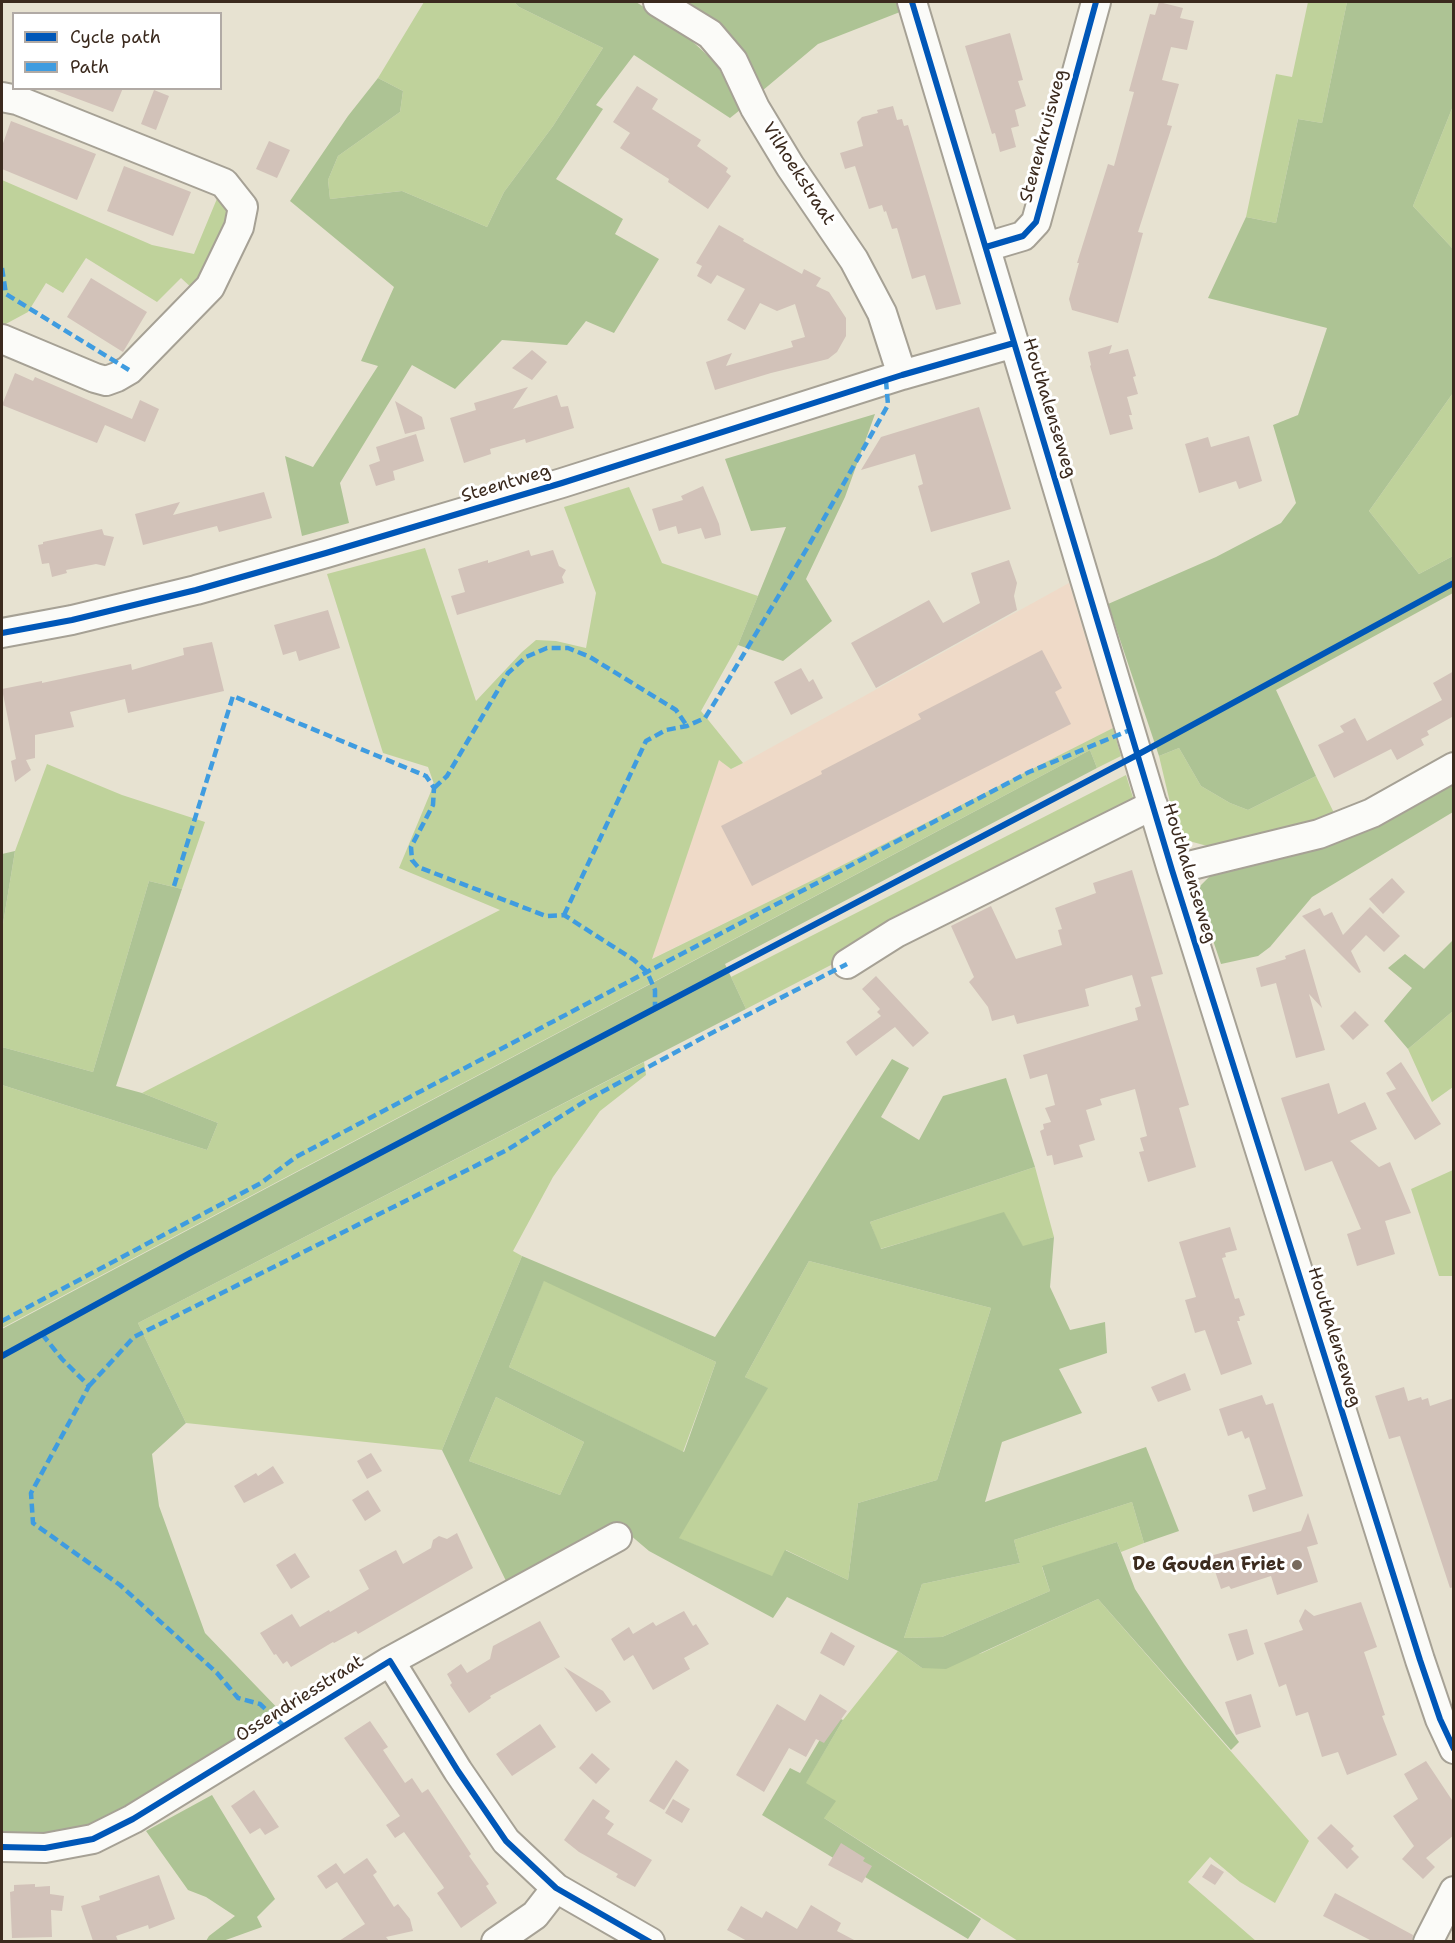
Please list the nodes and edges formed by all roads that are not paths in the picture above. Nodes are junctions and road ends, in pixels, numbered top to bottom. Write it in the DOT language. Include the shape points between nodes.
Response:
graph roads {
  1 [pos="658,2"];
  2 [pos="912,2"];
  3 [pos="1096,2"];
  4 [pos="2,98"];
  5 [pos="986,247"];
  6 [pos="2,339"];
  7 [pos="1014,343"];
  8 [pos="902,375"];
  9 [pos="2,633"];
  10 [pos="1454,767"];
  11 [pos="1153,805"];
  12 [pos="1172,870"];
  13 [pos="847,964"];
  14 [pos="617,1537"];
  15 [pos="390,1661"];
  16 [pos="1454,1749"];
  17 [pos="2,1847"];
  18 [pos="556,1888"];
  19 [pos="1454,1891"];
  20 [pos="496,1941"];
  21 [pos="650,1941"];
  22 [pos="1428,1941"];
  1 -- 8 [label="street, Vilhoekstraat" via="710,34 733,61 755,108 790,166 854,260 882,313"];
  2 -- 5 [label="street, Houthalenseweg"];
  3 -- 5 [label="street, Stenenkruisweg" via="1036,222 1023,236"];
  4 -- 6 [label="street" via="17,100 224,183 243,207 239,226 210,287 129,370 117,377 106,381 94,378"];
  5 -- 7 [label="street, Houthalenseweg"];
  7 -- 8 [label="street, Steentweg"];
  7 -- 11 [label="street, Houthalenseweg"];
  8 -- 9 [label="street, Steentweg" via="316,556 196,590"];
  10 -- 12 [label="street" via="1372,813 1319,834"];
  11 -- 12 [label="street, Houthalenseweg"];
  11 -- 13 [label="street, Houthalenseweg" via="896,933"];
  12 -- 16 [label="street, Houthalenseweg" via="1420,1660"];
  14 -- 15 [label="street, Ossendriesstraat"];
  15 -- 17 [label="street, Ossendriesstraat" via="133,1819 93,1839 45,1848"];
  15 -- 18 [label="street, Ossendriesstraat" via="506,1841"];
  18 -- 20 [label="street" via="535,1915"];
  18 -- 21 [label="street, Ossendriesstraat"];
  19 -- 22 [label="street"];
}
